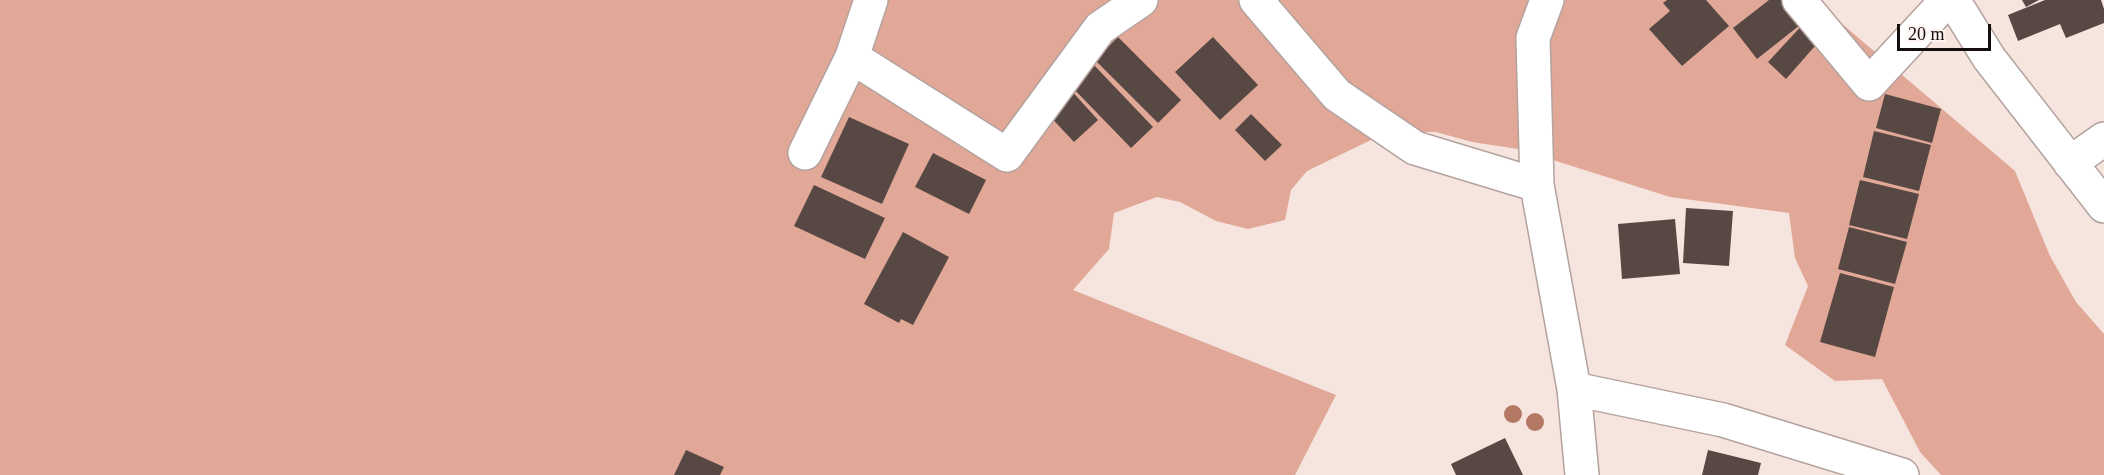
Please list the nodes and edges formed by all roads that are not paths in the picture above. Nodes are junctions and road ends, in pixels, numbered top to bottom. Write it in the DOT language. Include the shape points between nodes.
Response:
graph roads {
  1 [pos="870,0"];
  2 [pos="1141,0"];
  3 [pos="1256,0"];
  4 [pos="1547,0"];
  5 [pos="1798,0"];
  6 [pos="1947,0"];
  7 [pos="1953,0"];
  8 [pos="852,57"];
  9 [pos="2104,139"];
  10 [pos="805,153"];
  11 [pos="2070,163"];
  12 [pos="1537,186"];
  13 [pos="2104,206"];
  14 [pos="1574,389"];
  15 [pos="1582,475"];
  16 [pos="1902,475"];
  1 -- 8 [label="street"];
  2 -- 8 [label="street" via="1100,28 1007,155"];
  3 -- 12 [label="street" via="1337,95 1415,148"];
  4 -- 12 [label="street" via="1533,38"];
  5 -- 6 [label="street" via="1869,84"];
  7 -- 11 [label="street" via="1989,58"];
  8 -- 10 [label="street"];
  9 -- 11 [label="street"];
  11 -- 13 [label="street"];
  12 -- 14 [label="street"];
  14 -- 15 [label="street"];
  14 -- 16 [label="street" via="1723,420"];
}
